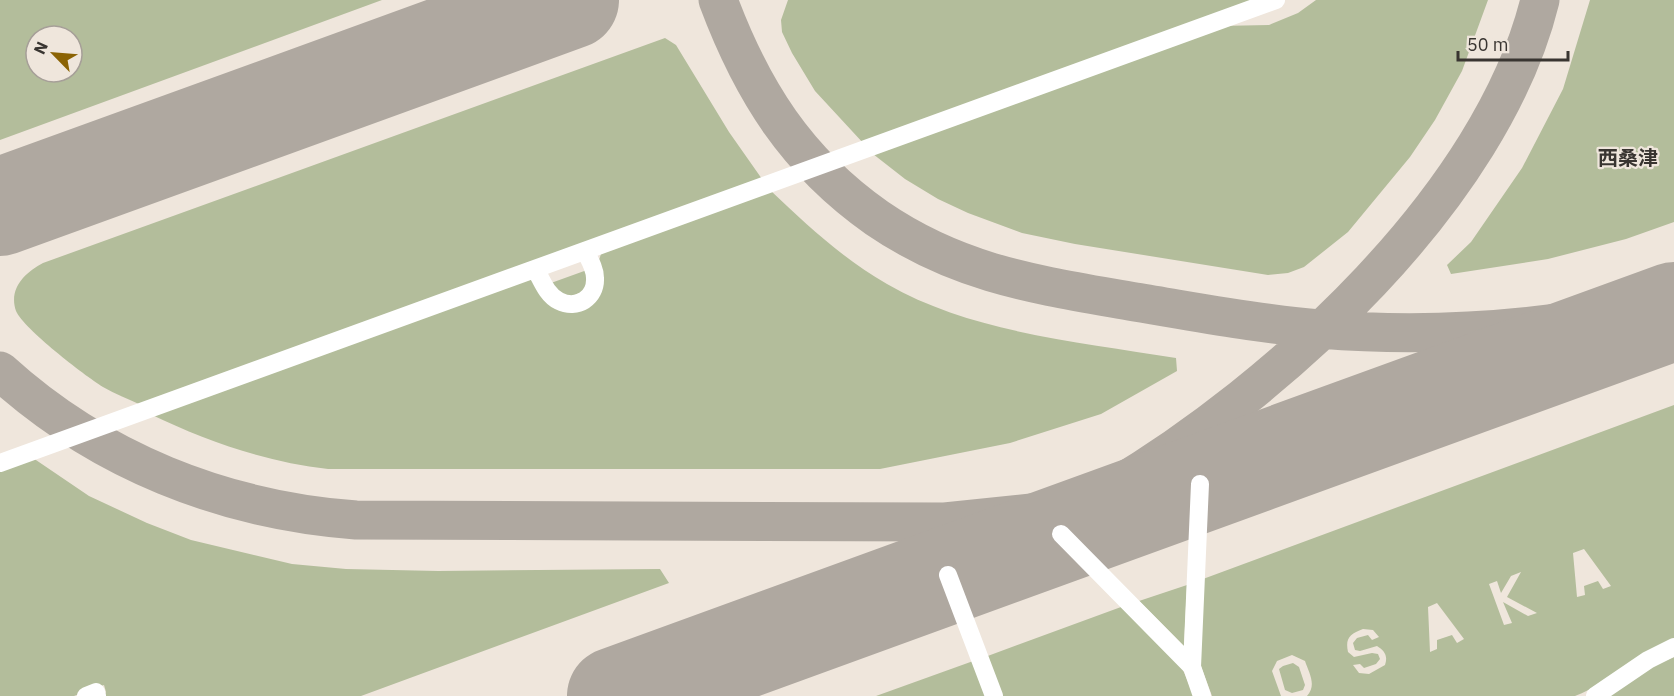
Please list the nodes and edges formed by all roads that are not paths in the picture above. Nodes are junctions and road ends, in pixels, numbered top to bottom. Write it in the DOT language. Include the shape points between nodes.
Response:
graph roads {
  1 [pos="1276,0"];
  2 [pos="585,251"];
  3 [pos="536,270"];
  4 [pos="0,463"];
  5 [pos="1200,484"];
  6 [pos="1061,534"];
  7 [pos="948,575"];
  8 [pos="1674,647"];
  9 [pos="1192,667"];
  10 [pos="86,696"];
  11 [pos="97,696"];
  12 [pos="994,696"];
  13 [pos="1202,696"];
  14 [pos="1595,696"];
  1 -- 2 [label="lane"];
  2 -- 3 [label="lane"];
  2 -- 3 [label="lane" via="596,279 588,298 579,304 558,300 548,292"];
  3 -- 4 [label="lane"];
  5 -- 9 [label="lane"];
  6 -- 9 [label="lane"];
  7 -- 12 [label="lane"];
  8 -- 14 [label="lane"];
  9 -- 13 [label="lane"];
  10 -- 11 [label="lane" via="96,692"];
}
